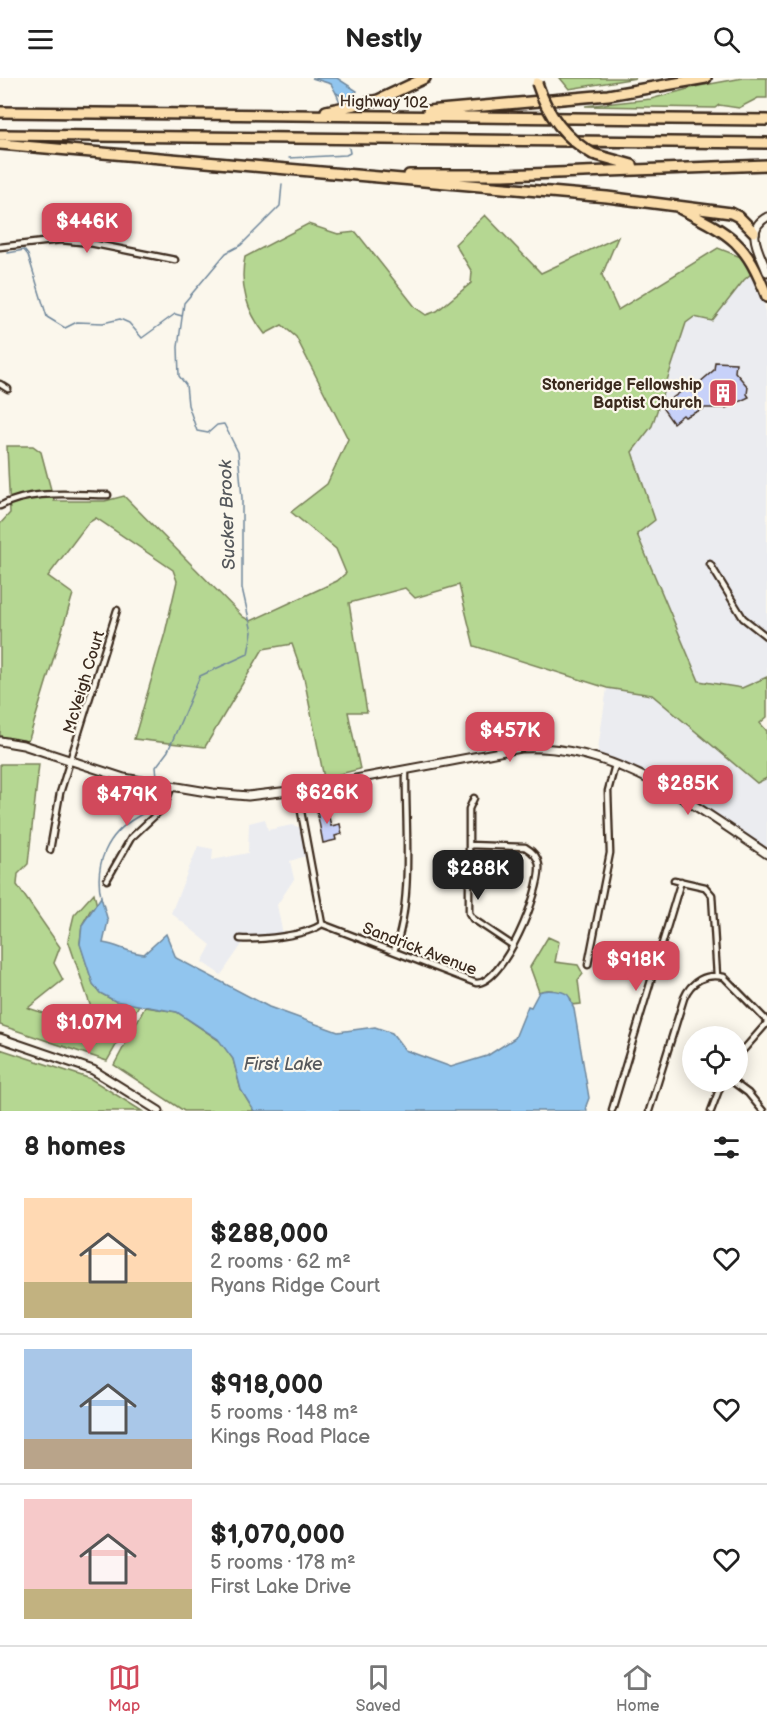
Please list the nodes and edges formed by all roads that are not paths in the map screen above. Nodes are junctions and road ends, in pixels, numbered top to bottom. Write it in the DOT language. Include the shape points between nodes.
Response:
graph roads {
  1 [pos="425,78"];
  2 [pos="706,78"];
  3 [pos="536,81"];
  4 [pos="0,112"];
  5 [pos="299,115"];
  6 [pos="368,116"];
  7 [pos="767,120"];
  8 [pos="0,135"];
  9 [pos="767,143"];
  10 [pos="0,144"];
  11 [pos="767,165"];
  12 [pos="673,167"];
  13 [pos="341,175"];
  14 [pos="674,205"];
  15 [pos="767,217"];
  16 [pos="754,232"];
  17 [pos="0,247"];
  18 [pos="759,250"];
  19 [pos="767,256"];
  20 [pos="175,260"];
  21 [pos="767,272"];
  22 [pos="767,297"];
  23 [pos="0,384"];
  24 [pos="8,389"];
  25 [pos="108,495"];
  26 [pos="0,506"];
  27 [pos="710,564"];
  28 [pos="117,610"];
  29 [pos="767,637"];
  30 [pos="0,741"];
  31 [pos="72,760"];
  32 [pos="615,765"];
  33 [pos="406,770"];
  34 [pos="172,786"];
  35 [pos="297,790"];
  36 [pos="474,798"];
  37 [pos="469,846"];
  38 [pos="50,850"];
  39 [pos="767,854"];
  40 [pos="107,880"];
  41 [pos="674,880"];
  42 [pos="681,881"];
  43 [pos="321,921"];
  44 [pos="240,939"];
  45 [pos="512,945"];
  46 [pos="394,951"];
  47 [pos="588,965"];
  48 [pos="717,976"];
  49 [pos="767,1022"];
  50 [pos="0,1038"];
  51 [pos="748,1044"];
  52 [pos="718,1092"];
  53 [pos="747,1092"];
  54 [pos="612,1110"];
  55 [pos="159,1111"];
  56 [pos="649,1111"];
  57 [pos="711,1111"];
  58 [pos="763,1111"];
  1 -- 5 [label="highway" via="378,100"];
  2 -- 6 [label="highway" via="538,103"];
  3 -- 12 [label="highway, bridge" via="556,123 592,154 630,165"];
  4 -- 5 [label="highway, Highway 102"];
  5 -- 6 [label="highway, Highway 102"];
  6 -- 7 [label="highway, Highway 102"];
  8 -- 9 [label="highway"];
  10 -- 13 [label="highway"];
  11 -- 12 [label="highway"];
  12 -- 13 [label="highway" via="504,175"];
  13 -- 14 [label="highway"];
  14 -- 16 [label="highway" via="731,213"];
  14 -- 22 [label="highway" via="705,219 734,240 758,271"];
  15 -- 16 [label="main road"];
  16 -- 18 [label="main road"];
  17 -- 20 [label="street" via="61,240"];
  18 -- 19 [label="main road"];
  18 -- 21 [label="main road"];
  23 -- 24 [label="street"];
  25 -- 26 [label="street" via="38,495"];
  27 -- 29 [label="street" via="743,618"];
  28 -- 31 [label="street, McVeigh Court"];
  30 -- 31 [label="main road"];
  31 -- 34 [label="main road" via="124,778"];
  31 -- 38 [label="street, McVeigh Court" via="60,793"];
  32 -- 33 [label="main road" via="537,747"];
  32 -- 39 [label="main road" via="649,778"];
  32 -- 47 [label="street" via="609,791 610,853"];
  33 -- 35 [label="main road"];
  33 -- 46 [label="street" via="405,898 402,930"];
  34 -- 35 [label="main road" via="248,796"];
  34 -- 40 [label="street" via="164,807 131,838"];
  35 -- 43 [label="street"];
  36 -- 37 [label="street" via="469,809"];
  37 -- 45 [label="street" via="469,913"];
  37 -- 45 [label="street, Sandrick Avenue" via="519,845 536,857 539,871 527,918"];
  41 -- 42 [label="street"];
  42 -- 48 [label="street" via="705,887 712,895"];
  42 -- 54 [label="street"];
  43 -- 44 [label="street" via="306,931 257,940"];
  43 -- 46 [label="street, Sandrick Avenue"];
  45 -- 46 [label="street, Sandrick Avenue" via="491,978 479,984"];
  48 -- 49 [label="street" via="736,987"];
  48 -- 56 [label="street" via="704,977 687,990"];
  49 -- 51 [label="street"];
  50 -- 55 [label="main road" via="93,1070"];
  52 -- 57 [label="street"];
  53 -- 58 [label="street"];
}
